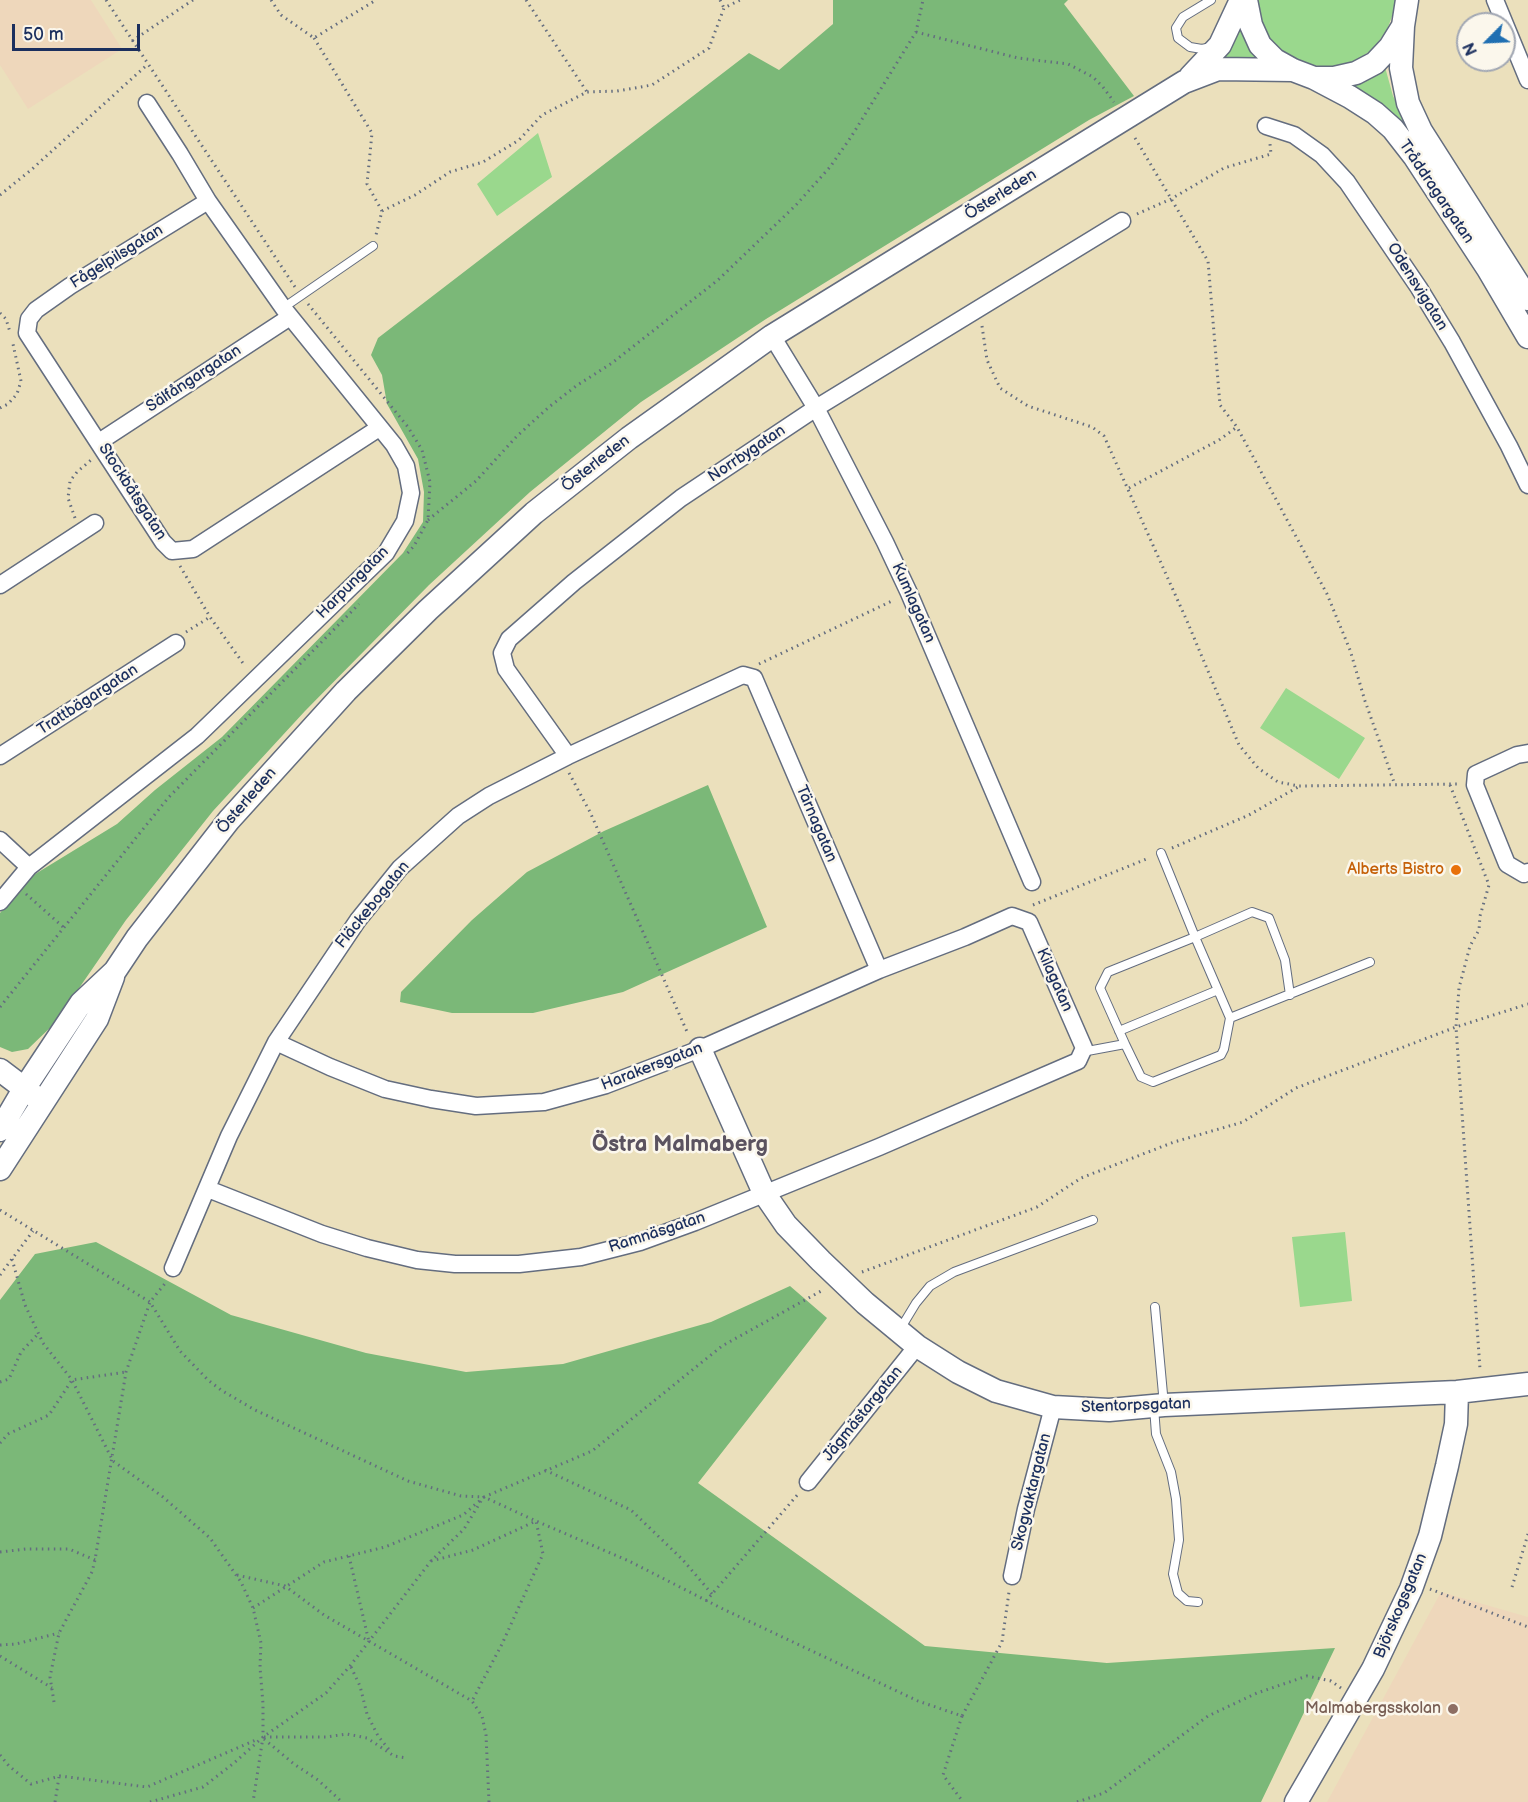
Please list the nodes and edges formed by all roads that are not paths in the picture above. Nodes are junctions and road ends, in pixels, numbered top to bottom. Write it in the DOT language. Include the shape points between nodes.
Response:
graph roads {
  1 [pos="1211,0"];
  2 [pos="1240,0"];
  3 [pos="1246,0"];
  4 [pos="1495,0"];
  5 [pos="1409,1"];
  6 [pos="1403,26"];
  7 [pos="1220,45"];
  8 [pos="1304,74"];
  9 [pos="1528,80"];
  10 [pos="1184,82"];
  11 [pos="147,103"];
  12 [pos="1266,126"];
  13 [pos="208,201"];
  14 [pos="1122,221"];
  15 [pos="373,246"];
  16 [pos="1528,299"];
  17 [pos="286,312"];
  18 [pos="30,318"];
  19 [pos="772,336"];
  20 [pos="1528,337"];
  21 [pos="816,408"];
  22 [pos="379,428"];
  23 [pos="99,441"];
  24 [pos="1528,485"];
  25 [pos="89,527"];
  26 [pos="0,585"];
  27 [pos="176,643"];
  28 [pos="754,678"];
  29 [pos="1528,753"];
  30 [pos="0,756"];
  31 [pos="568,756"];
  32 [pos="0,840"];
  33 [pos="1161,853"];
  34 [pos="29,867"];
  35 [pos="1528,872"];
  36 [pos="1032,882"];
  37 [pos="0,902"];
  38 [pos="1014,917"];
  39 [pos="1195,937"];
  40 [pos="1370,962"];
  41 [pos="879,970"];
  42 [pos="115,971"];
  43 [pos="1218,990"];
  44 [pos="1290,995"];
  45 [pos="1230,1018"];
  46 [pos="1119,1031"];
  47 [pos="276,1042"];
  48 [pos="1125,1044"];
  49 [pos="700,1049"];
  50 [pos="1082,1052"];
  51 [pos="0,1070"];
  52 [pos="24,1089"];
  53 [pos="43,1103"];
  54 [pos="0,1130"];
  55 [pos="0,1169"];
  56 [pos="208,1189"];
  57 [pos="764,1193"];
  58 [pos="1093,1220"];
  59 [pos="173,1268"];
  60 [pos="1155,1307"];
  61 [pos="899,1331"];
  62 [pos="917,1346"];
  63 [pos="1528,1384"];
  64 [pos="1457,1392"];
  65 [pos="1159,1406"];
  66 [pos="1053,1407"];
  67 [pos="808,1482"];
  68 [pos="1012,1576"];
  69 [pos="1198,1602"];
  70 [pos="1296,1802"];
  1 -- 7 [label="lane" via="1184,17 1176,28 1178,38 1202,49"];
  2 -- 7 [label="main road, Österleden"];
  3 -- 8 [label="main road, Tråddragargatan" via="1260,45 1275,60"];
  4 -- 9 [label="street"];
  5 -- 6 [label="main road"];
  6 -- 8 [label="main road, Österleden" via="1375,63 1356,73 1334,78"];
  6 -- 16 [label="main road, Tråddragargatan" via="1401,68 1408,103 1421,131"];
  7 -- 10 [label="main road, Österleden"];
  8 -- 10 [label="main road, Österleden" via="1218,69"];
  8 -- 20 [label="main road, Tråddragargatan" via="1350,97 1393,129 1488,269"];
  10 -- 19 [label="main road, Österleden"];
  11 -- 13 [label="street, Harpungatan"];
  12 -- 24 [label="street, Odensvigatan" via="1294,135 1322,155 1347,182 1452,342"];
  13 -- 17 [label="street, Harpungatan"];
  13 -- 18 [label="street, Fågelpilsgatan" via="70,286"];
  14 -- 21 [label="street, Norrbygatan"];
  15 -- 17 [label="lane"];
  17 -- 22 [label="street, Harpungatan"];
  17 -- 23 [label="street, Sälfångargatan"];
  18 -- 23 [label="street, Stockbåtsgatan" via="27,333"];
  19 -- 21 [label="street, Kumlagatan"];
  19 -- 42 [label="main road, Österleden" via="629,438 534,513 428,610 345,691 229,820"];
  21 -- 31 [label="street, Norrbygatan" via="681,498 574,582 510,639 502,653 506,669"];
  21 -- 36 [label="street, Kumlagatan" via="909,593"];
  22 -- 23 [label="street, Stockbåtsgatan" via="193,549 172,551"];
  22 -- 34 [label="street, Harpungatan" via="406,466 411,493 405,521 386,553 198,736"];
  25 -- 26 [label="street"];
  27 -- 30 [label="street, Trattbägargatan"];
  28 -- 31 [label="street, Fläckebogatan" via="743,675"];
  28 -- 41 [label="street, Tärnagatan"];
  29 -- 35 [label="street" via="1476,774 1475,785 1507,864 1524,874"];
  31 -- 47 [label="street, Fläckebogatan" via="458,816 400,868 358,920"];
  32 -- 34 [label="street"];
  33 -- 39 [label="lane"];
  34 -- 37 [label="street, Harpungatan"];
  38 -- 41 [label="street, Harakersgatan"];
  38 -- 50 [label="street, Kilagatan" via="1029,922 1084,1048"];
  39 -- 43 [label="lane"];
  39 -- 44 [label="lane" via="1252,912 1269,918 1285,960"];
  39 -- 46 [label="lane" via="1108,972 1100,988"];
  40 -- 44 [label="lane"];
  41 -- 49 [label="street, Harakersgatan"];
  42 -- 52 [label="main road, Österleden" via="81,1003"];
  42 -- 53 [label="main road, Österleden" via="97,1019"];
  43 -- 45 [label="lane"];
  43 -- 46 [label="lane"];
  44 -- 45 [label="lane"];
  45 -- 48 [label="lane" via="1221,1055 1153,1082 1141,1077"];
  46 -- 48 [label="lane"];
  47 -- 49 [label="street, Harakersgatan" via="385,1089 476,1106 544,1102 606,1085"];
  47 -- 56 [label="street, Fläckebogatan" via="229,1136"];
  48 -- 50 [label="lane"];
  49 -- 57 [label="main road, Stentorpsgatan"];
  50 -- 57 [label="street, Ramnäsgatan" via="1078,1062"];
  51 -- 52 [label="main road"];
  52 -- 53 [label="main road"];
  52 -- 54 [label="main road, Österleden"];
  53 -- 55 [label="main road, Österleden"];
  56 -- 57 [label="street, Ramnäsgatan" via="367,1248 417,1260 469,1264 519,1264 581,1257 640,1242"];
  56 -- 59 [label="street, Fläckebogatan"];
  57 -- 61 [label="main road, Stentorpsgatan" via="786,1224"];
  58 -- 61 [label="lane" via="954,1272 930,1286"];
  60 -- 65 [label="lane"];
  61 -- 62 [label="main road, Stentorpsgatan"];
  62 -- 66 [label="main road, Stentorpsgatan" via="996,1391"];
  62 -- 67 [label="street, Jägmästargatan"];
  63 -- 64 [label="main road, Stentorpsgatan"];
  64 -- 65 [label="main road, Stentorpsgatan"];
  64 -- 70 [label="main road, Björskogsgatan" via="1456,1424 1430,1536 1400,1615"];
  65 -- 66 [label="main road, Stentorpsgatan" via="1109,1410"];
  65 -- 69 [label="lane" via="1156,1434 1171,1472 1176,1499 1179,1540 1173,1574 1178,1593 1187,1601"];
  66 -- 68 [label="street, Skogvaktargatan"];
}
